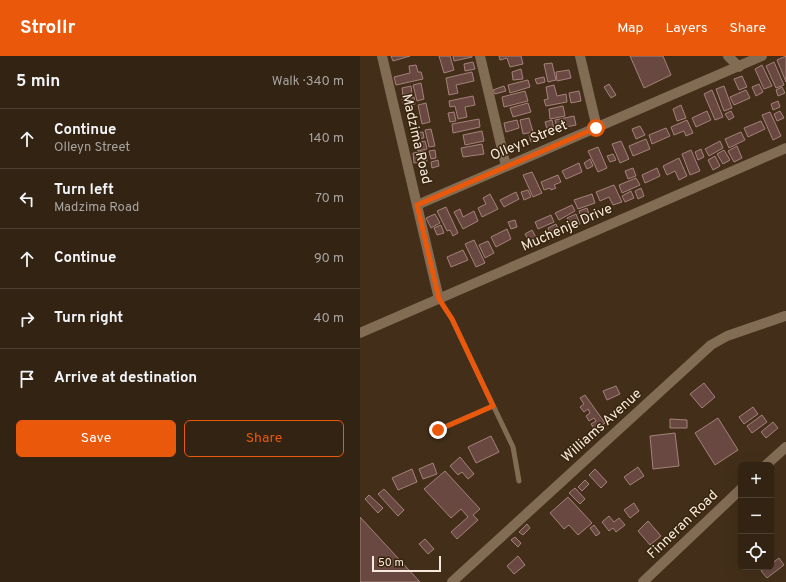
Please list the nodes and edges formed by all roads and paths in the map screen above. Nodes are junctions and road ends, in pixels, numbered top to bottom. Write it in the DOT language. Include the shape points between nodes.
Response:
graph roads {
  1 [pos="382,56"];
  2 [pos="480,56"];
  3 [pos="580,56"];
  4 [pos="728,56"];
  5 [pos="762,56"];
  6 [pos="739,66"];
  7 [pos="596,128"];
  8 [pos="786,148"];
  9 [pos="506,166"];
  10 [pos="417,205"];
  11 [pos="439,299"];
  12 [pos="785,316"];
  13 [pos="360,333"];
  14 [pos="493,406"];
  15 [pos="438,430"];
  16 [pos="786,447"];
  17 [pos="769,462"];
  18 [pos="519,481"];
  19 [pos="738,492"];
  20 [pos="452,582"];
  21 [pos="644,582"];
  1 -- 10 [label="street, Madzima Road"];
  2 -- 9 [label="street"];
  3 -- 7 [label="street"];
  4 -- 6 [label="street"];
  5 -- 6 [label="street, Olleyn Street"];
  6 -- 7 [label="street, Olleyn Street"];
  7 -- 9 [label="street, Olleyn Street"];
  8 -- 11 [label="street, Muchenje Drive"];
  9 -- 10 [label="street, Olleyn Street"];
  10 -- 11 [label="street, Madzima Road"];
  11 -- 13 [label="street, Muchenje Drive"];
  11 -- 14 [label="lane" via="452,319"];
  12 -- 20 [label="street, Williams Avenue" via="727,336 711,345"];
  14 -- 15 [label="lane"];
  14 -- 18 [label="lane" via="513,447"];
  16 -- 17 [label="street"];
  19 -- 21 [label="street, Finneran Road"];
}
